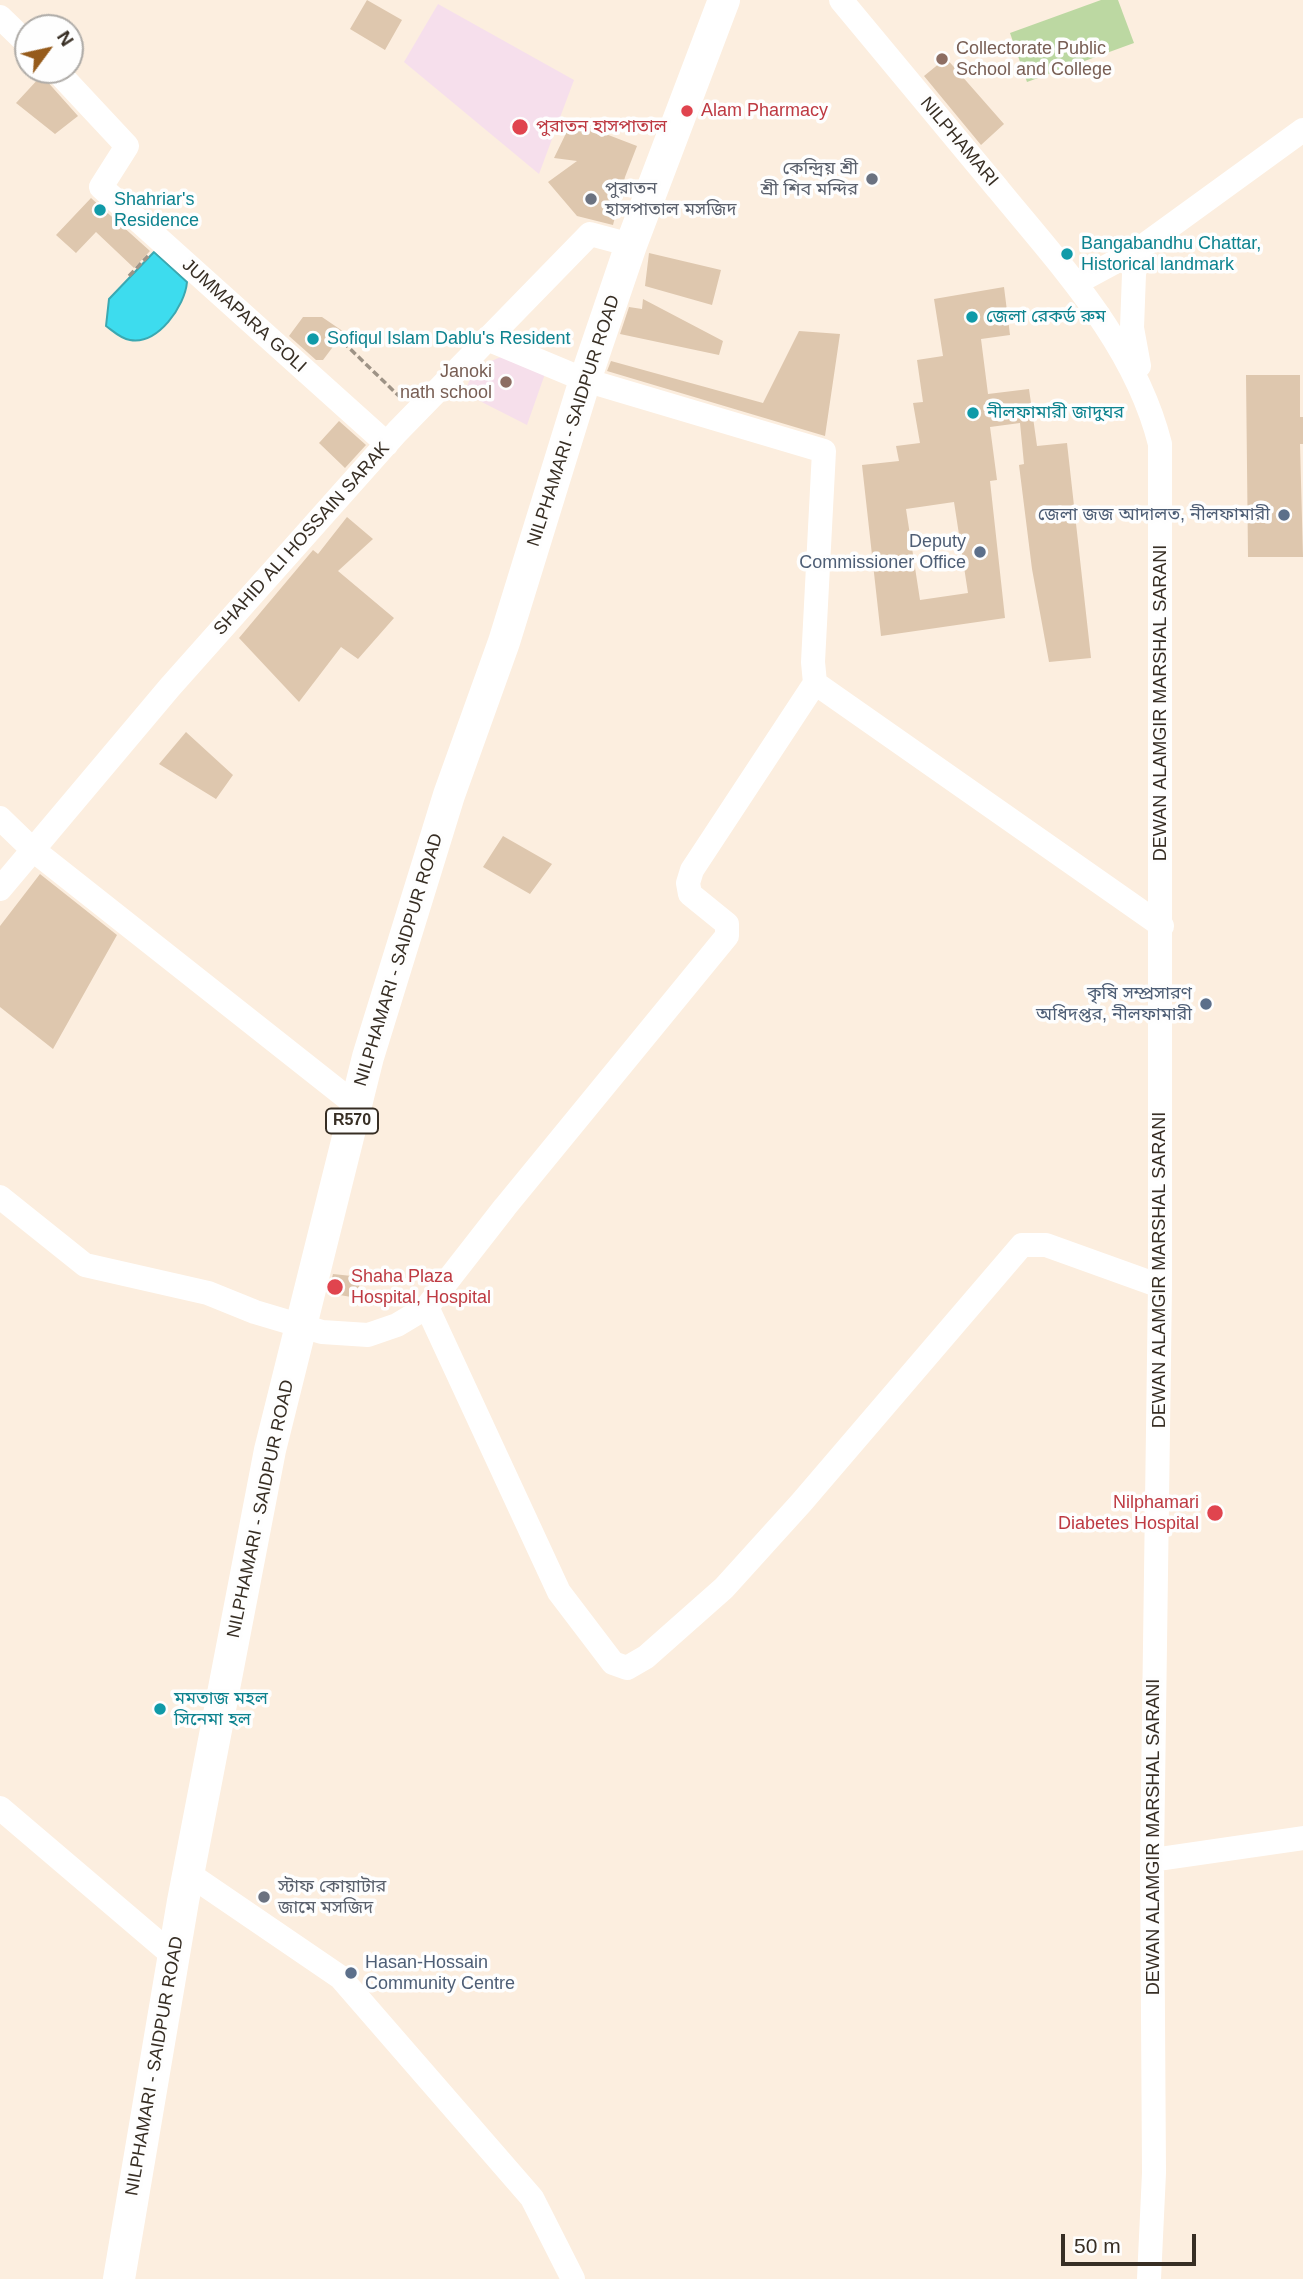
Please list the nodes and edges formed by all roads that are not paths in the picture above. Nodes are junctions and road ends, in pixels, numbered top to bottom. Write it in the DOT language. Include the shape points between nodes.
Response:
graph roads {
  1 [pos="724,0"];
  2 [pos="841,0"];
  3 [pos="0,18"];
  4 [pos="14,31"];
  5 [pos="69,84"];
  6 [pos="1303,130"];
  7 [pos="631,245"];
  8 [pos="1139,249"];
  9 [pos="1076,283"];
  10 [pos="488,339"];
  11 [pos="585,380"];
  12 [pos="1145,397"];
  13 [pos="387,444"];
  14 [pos="815,683"];
  15 [pos="0,818"];
  16 [pos="32,849"];
  17 [pos="0,889"];
  18 [pos="1161,926"];
  19 [pos="356,1105"];
  20 [pos="0,1198"];
  21 [pos="1160,1286"];
  22 [pos="427,1307"];
  23 [pos="301,1326"];
  24 [pos="0,1808"];
  25 [pos="1303,1838"];
  26 [pos="1152,1860"];
  27 [pos="189,1874"];
  28 [pos="174,1957"];
  29 [pos="119,2279"];
  30 [pos="573,2279"];
  31 [pos="1149,2279"];
  1 -- 7 [label="main road, NILPHAMARI - SAIDPUR ROAD / R570"];
  2 -- 9 [label="street, NILPHAMARI"];
  3 -- 4 [label="street"];
  5 -- 13 [label="street, JUMMAPARA GOLI" via="127,146 101,187"];
  6 -- 8 [label="street"];
  7 -- 10 [label="street, SHAHID ALI HOSSAIN SARAK" via="590,234"];
  7 -- 11 [label="main road, NILPHAMARI - SAIDPUR ROAD / R570"];
  8 -- 9 [label="street"];
  8 -- 12 [label="street" via="1132,328"];
  9 -- 12 [label="street, DEWAN ALAMGIR MARSHAL SARANI" via="1115,337"];
  10 -- 11 [label="street"];
  10 -- 13 [label="street, SHAHID ALI HOSSAIN SARAK"];
  11 -- 14 [label="street" via="824,451"];
  11 -- 19 [label="main road, NILPHAMARI - SAIDPUR ROAD / R570" via="504,642 449,796"];
  12 -- 18 [label="street, DEWAN ALAMGIR MARSHAL SARANI" via="1160,444"];
  13 -- 16 [label="street, SHAHID ALI HOSSAIN SARAK"];
  14 -- 18 [label="street"];
  14 -- 22 [label="street" via="692,870 690,894 727,924 727,936"];
  15 -- 16 [label="street"];
  16 -- 17 [label="street, SHAHID ALI HOSSAIN SARAK"];
  16 -- 19 [label="street"];
  18 -- 21 [label="street, DEWAN ALAMGIR MARSHAL SARANI"];
  19 -- 23 [label="main road, NILPHAMARI - SAIDPUR ROAD / R570"];
  20 -- 23 [label="street" via="85,1265 208,1293"];
  21 -- 22 [label="street" via="1046,1245 1022,1245 724,1588 646,1657 627,1668 613,1663 559,1592"];
  21 -- 26 [label="street, DEWAN ALAMGIR MARSHAL SARANI"];
  22 -- 23 [label="street" via="368,1335"];
  23 -- 27 [label="main road, NILPHAMARI - SAIDPUR ROAD / R570" via="270,1450"];
  24 -- 28 [label="street"];
  25 -- 26 [label="street"];
  26 -- 31 [label="street, DEWAN ALAMGIR MARSHAL SARANI" via="1154,2173"];
  27 -- 28 [label="main road, NILPHAMARI - SAIDPUR ROAD / R570"];
  27 -- 30 [label="street" via="340,1977 532,2198"];
  28 -- 29 [label="main road, NILPHAMARI - SAIDPUR ROAD / R570"];
}
